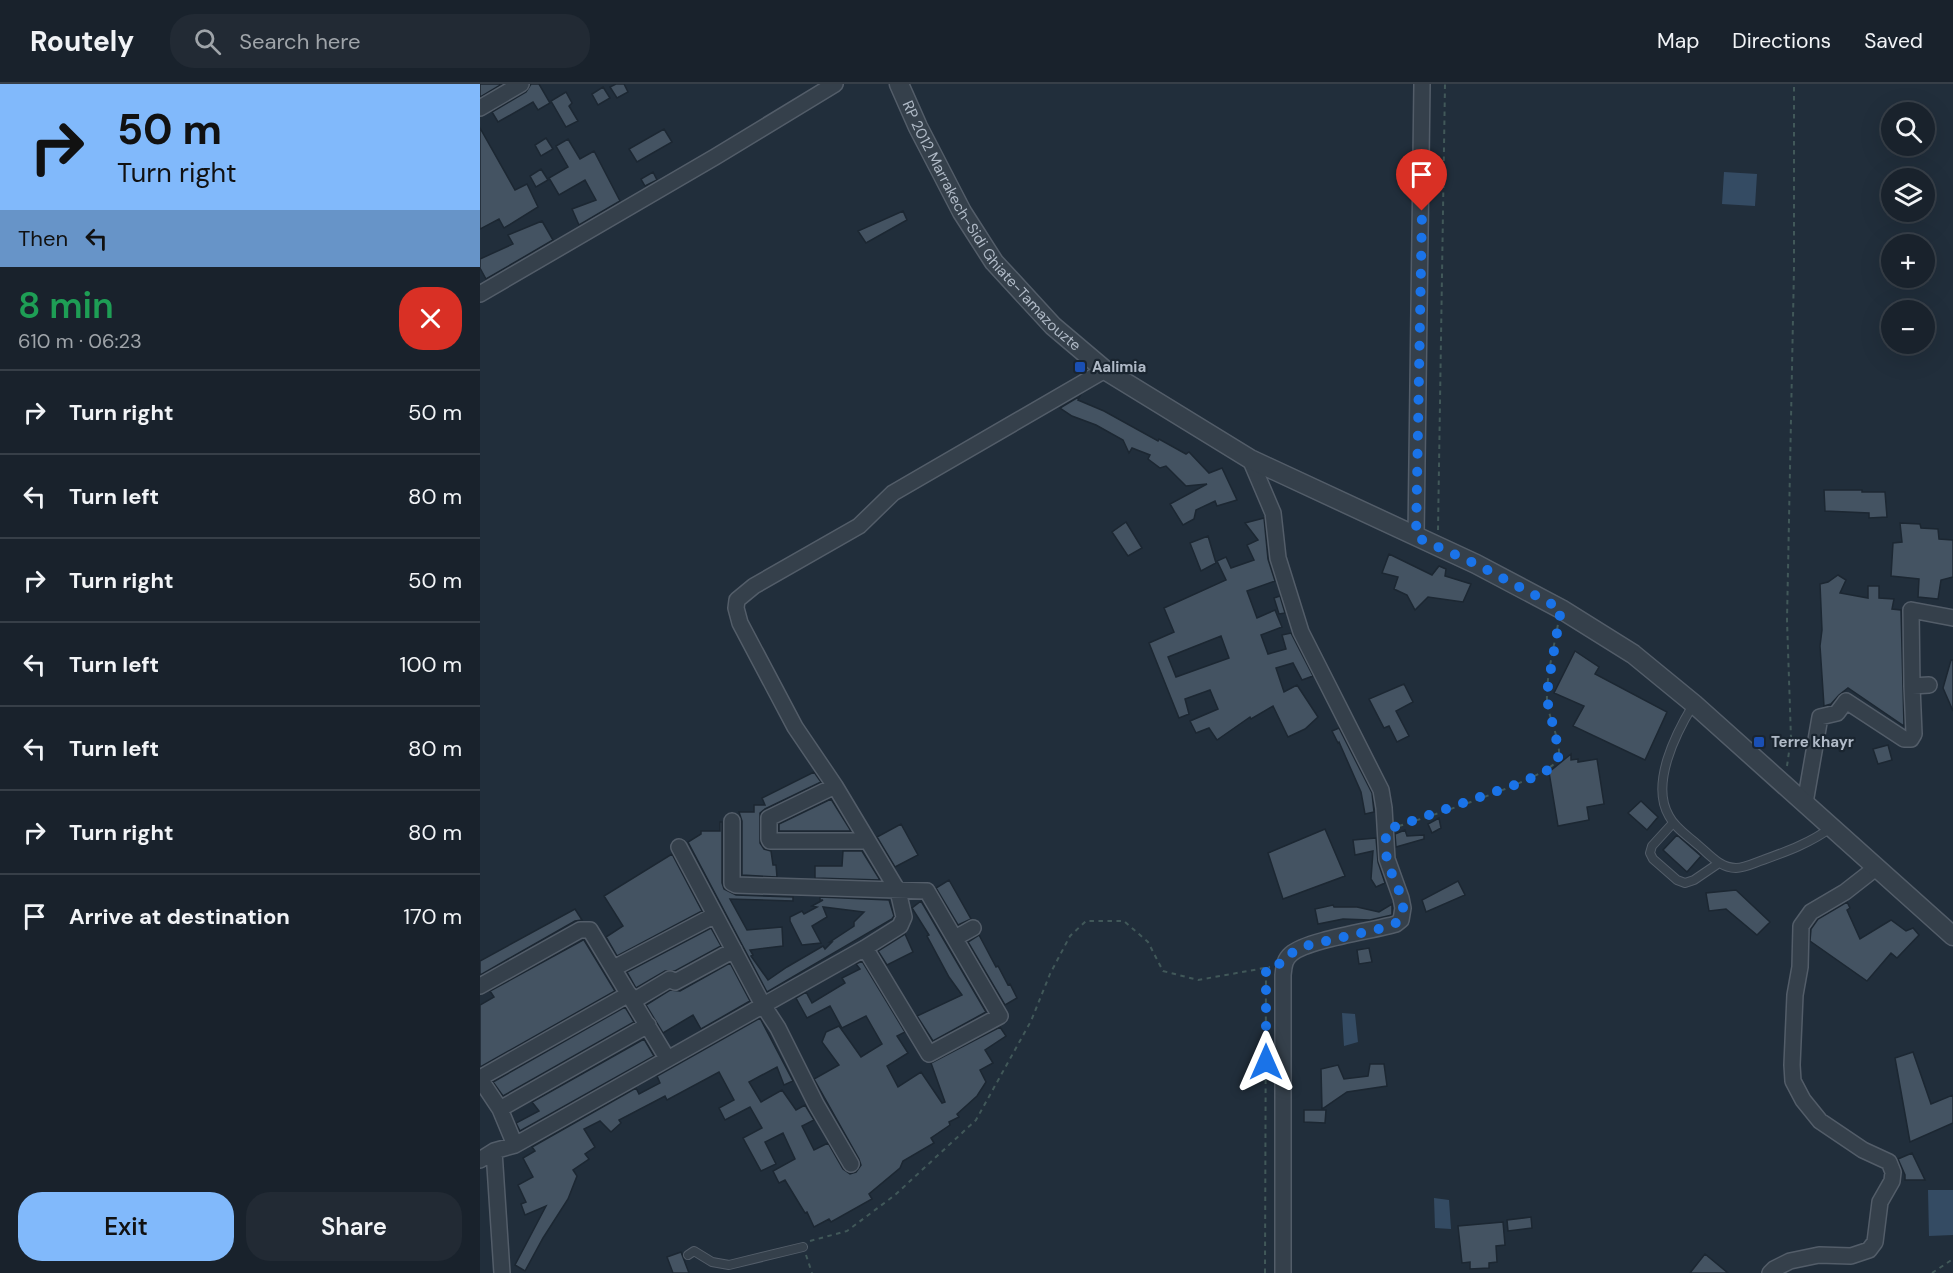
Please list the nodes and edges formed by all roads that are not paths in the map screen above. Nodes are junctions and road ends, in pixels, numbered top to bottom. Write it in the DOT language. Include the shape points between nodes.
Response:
graph roads {
  1 [pos="835,84"];
  2 [pos="899,84"];
  3 [pos="1422,84"];
  4 [pos="513,86"];
  5 [pos="480,108"];
  6 [pos="480,294"];
  7 [pos="1105,370"];
  8 [pos="1250,459"];
  9 [pos="1416,537"];
  10 [pos="1953,618"];
  11 [pos="1929,685"];
  12 [pos="1912,686"];
  13 [pos="1694,704"];
  14 [pos="835,786"];
  15 [pos="1805,803"];
  16 [pos="732,821"];
  17 [pos="1673,823"];
  18 [pos="1832,827"];
  19 [pos="868,841"];
  20 [pos="679,847"];
  21 [pos="1719,863"];
  22 [pos="1877,867"];
  23 [pos="898,891"];
  24 [pos="715,915"];
  25 [pos="973,928"];
  26 [pos="1953,936"];
  27 [pos="955,938"];
  28 [pos="865,948"];
  29 [pos="734,950"];
  30 [pos="614,968"];
  31 [pos="480,986"];
  32 [pos="631,997"];
  33 [pos="763,1005"];
  34 [pos="648,1025"];
  35 [pos="667,1058"];
  36 [pos="480,1079"];
  37 [pos="500,1109"];
  38 [pos="515,1146"];
  39 [pos="494,1151"];
  40 [pos="480,1160"];
  41 [pos="851,1164"];
  42 [pos="803,1247"];
  43 [pos="688,1255"];
  44 [pos="502,1273"];
  45 [pos="1283,1273"];
  46 [pos="1770,1273"];
  1 -- 6 [label="street"];
  2 -- 7 [label="street, RP 2012 Marrakech-Sidi Ghiate-Tamazouzte" via="962,212 994,262 1053,326"];
  3 -- 9 [label="street"];
  4 -- 5 [label="street"];
  7 -- 8 [label="street, RP 2012 Marrakech-Sidi Ghiate-Tamazouzte"];
  7 -- 14 [label="street" via="893,493 859,526 754,586 737,600 740,623 795,727"];
  8 -- 9 [label="street, RP 2012 Marrakech-Sidi Ghiate-Tamazouzte"];
  8 -- 45 [label="street" via="1273,513 1278,558 1301,632 1381,790 1387,859 1403,908 1396,924 1305,946 1290,954 1285,962"];
  9 -- 13 [label="street, RP 2012 Marrakech-Sidi Ghiate-Tamazouzte" via="1561,609 1633,654"];
  10 -- 12 [label="street" via="1911,610"];
  11 -- 12 [label="street"];
  12 -- 15 [label="street" via="1911,739 1904,739 1846,701 1837,713 1820,717"];
  13 -- 15 [label="street, RP 2012 Marrakech-Sidi Ghiate-Tamazouzte"];
  13 -- 17 [label="lane" via="1679,728 1665,769 1663,799"];
  14 -- 19 [label="street"];
  14 -- 19 [label="street" via="769,818 770,841"];
  15 -- 18 [label="street, RP 2012 Marrakech-Sidi Ghiate-Tamazouzte"];
  16 -- 23 [label="street" via="732,884"];
  17 -- 21 [label="lane"];
  17 -- 21 [label="lane" via="1650,853 1677,880 1694,880"];
  18 -- 21 [label="lane" via="1798,848 1748,866 1735,868"];
  18 -- 22 [label="street, RP 2012 Marrakech-Sidi Ghiate-Tamazouzte"];
  19 -- 23 [label="street"];
  20 -- 24 [label="street"];
  22 -- 26 [label="street, RP 2012 Marrakech-Sidi Ghiate-Tamazouzte"];
  22 -- 46 [label="street" via="1811,912 1801,926 1792,1065 1793,1081 1820,1121 1888,1162 1892,1180 1880,1202 1875,1242 1869,1250 1851,1256 1819,1255 1790,1261"];
  23 -- 27 [label="street" via="927,891 941,923"];
  23 -- 28 [label="street" via="904,917 900,926"];
  24 -- 29 [label="street"];
  24 -- 30 [label="street"];
  25 -- 27 [label="street"];
  27 -- 28 [label="street" via="1000,1016 929,1054"];
  28 -- 33 [label="street"];
  29 -- 32 [label="street" via="675,982 670,979"];
  29 -- 33 [label="street"];
  30 -- 31 [label="street" via="593,932 580,930"];
  30 -- 32 [label="street"];
  32 -- 34 [label="street"];
  32 -- 36 [label="street" via="589,1015"];
  33 -- 35 [label="street"];
  33 -- 41 [label="street"];
  34 -- 35 [label="street"];
  34 -- 37 [label="street"];
  35 -- 38 [label="street"];
  36 -- 37 [label="street"];
  37 -- 38 [label="street"];
  38 -- 39 [label="street"];
  39 -- 40 [label="street"];
  39 -- 44 [label="street"];
  42 -- 43 [label="lane" via="729,1265 711,1262 694,1251"];
}
